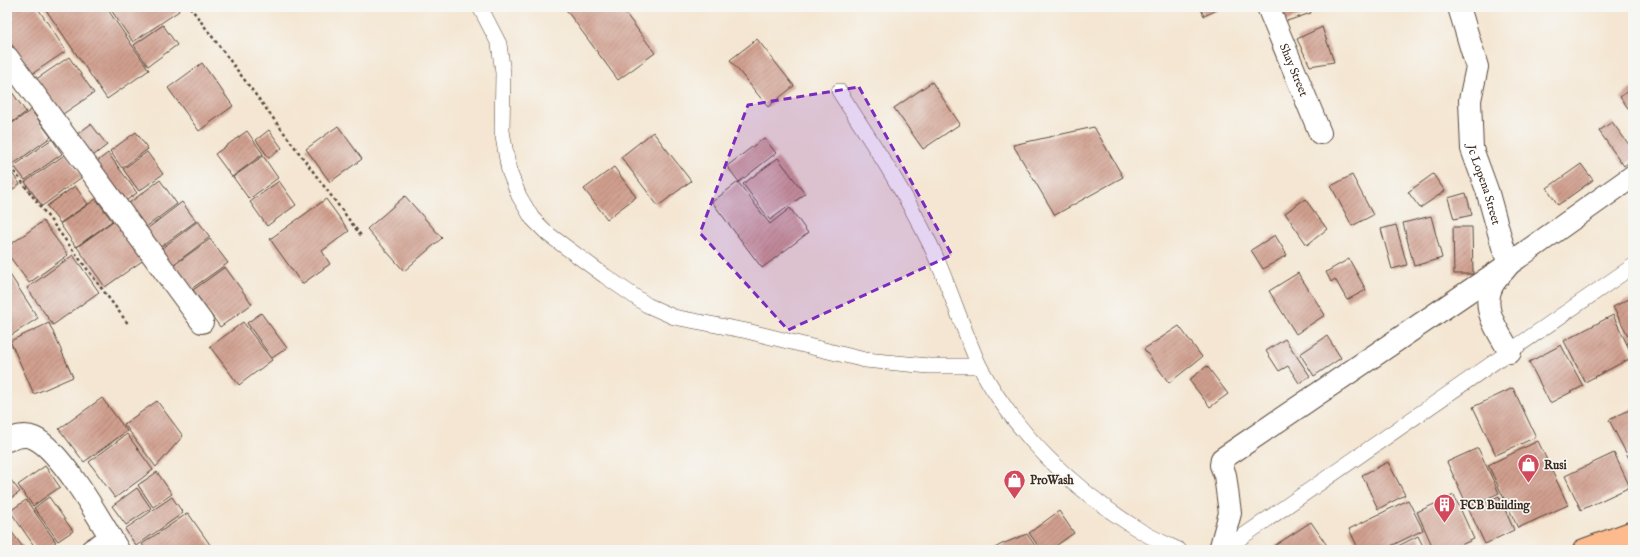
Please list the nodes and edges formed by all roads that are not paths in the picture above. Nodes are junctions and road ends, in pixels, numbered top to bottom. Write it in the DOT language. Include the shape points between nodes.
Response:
graph roads {
  1 [pos="480,7"];
  2 [pos="1268,7"];
  3 [pos="1459,7"];
  4 [pos="7,57"];
  5 [pos="839,91"];
  6 [pos="1320,132"];
  7 [pos="1633,176"];
  8 [pos="1508,264"];
  9 [pos="1633,266"];
  10 [pos="202,322"];
  11 [pos="1510,352"];
  12 [pos="980,366"];
  13 [pos="7,440"];
  14 [pos="1633,532"];
  15 [pos="114,544"];
  16 [pos="1606,546"];
  17 [pos="92,550"];
  18 [pos="1179,550"];
  19 [pos="1220,550"];
  20 [pos="1224,550"];
  21 [pos="1584,550"];
  1 -- 12 [label="lane" via="500,44 503,73 502,131 509,171 519,196 532,218 548,234 605,276 647,305 674,317 747,331 864,360 929,366"];
  2 -- 6 [label="street, Shay Street"];
  3 -- 8 [label="street, Jc Lopena Street" via="1477,67 1470,100 1472,149 1487,190"];
  4 -- 10 [label="street"];
  5 -- 12 [label="lane" via="900,188 927,238"];
  7 -- 8 [label="street"];
  8 -- 11 [label="street" via="1495,280 1488,302 1489,313"];
  8 -- 19 [label="street" via="1222,459 1230,513"];
  9 -- 11 [label="lane"];
  11 -- 20 [label="lane"];
  12 -- 18 [label="lane" via="1005,407 1030,438 1064,473 1102,505 1137,529"];
  13 -- 15 [label="street" via="19,436 32,438 46,445 59,460"];
  14 -- 16 [label="highway"];
  15 -- 17 [label="street"];
  16 -- 21 [label="highway"];
}
